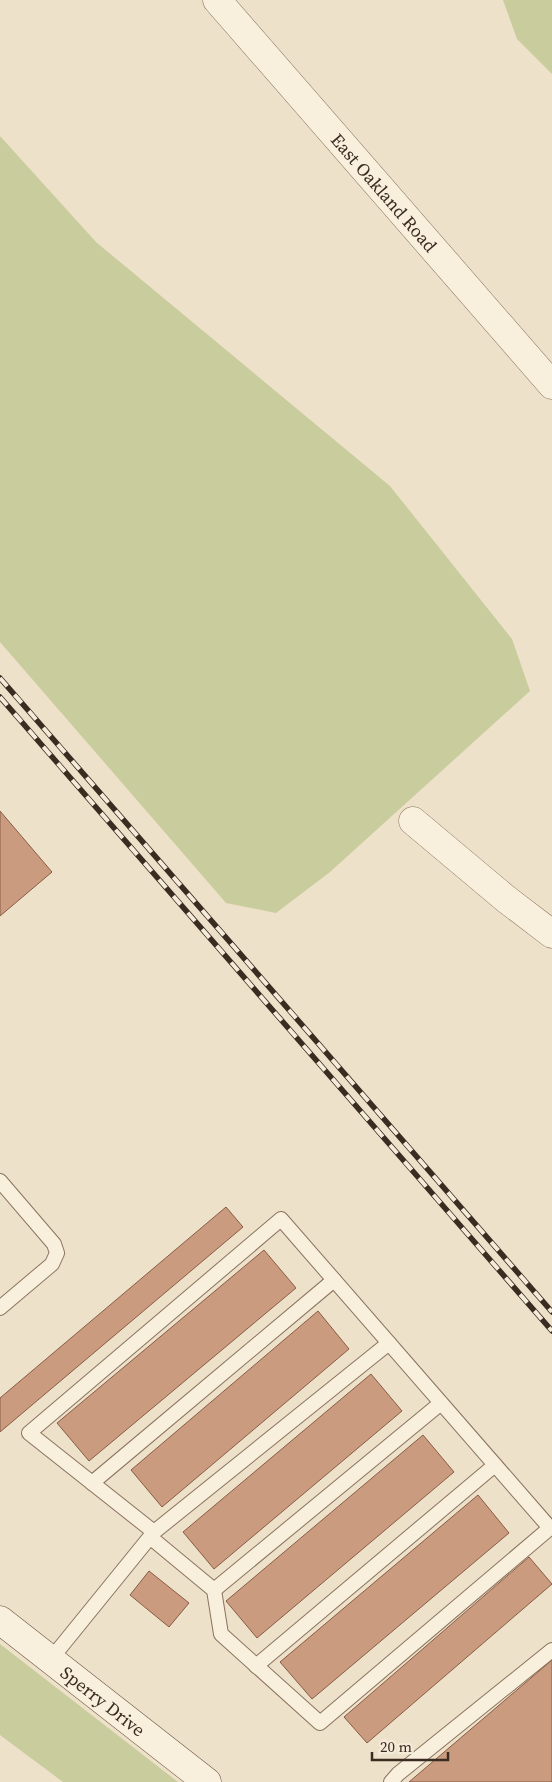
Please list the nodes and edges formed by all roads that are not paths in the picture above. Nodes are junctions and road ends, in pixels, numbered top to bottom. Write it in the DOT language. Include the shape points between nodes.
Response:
graph roads {
  1 [pos="218,0"];
  2 [pos="552,385"];
  3 [pos="413,821"];
  4 [pos="552,934"];
  5 [pos="0,1181"];
  6 [pos="334,1280"];
  7 [pos="0,1308"];
  8 [pos="389,1343"];
  9 [pos="441,1403"];
  10 [pos="495,1465"];
  11 [pos="92,1483"];
  12 [pos="152,1534"];
  13 [pos="214,1590"];
  14 [pos="0,1620"];
  15 [pos="552,1650"];
  16 [pos="51,1659"];
  17 [pos="256,1666"];
  18 [pos="207,1782"];
  19 [pos="391,1782"];
  1 -- 2 [label="street, East Oakland Road"];
  3 -- 4 [label="street"];
  5 -- 7 [label="lane" via="54,1244 57,1253 52,1264"];
  6 -- 8 [label="lane"];
  6 -- 11 [label="lane"];
  6 -- 11 [label="lane" via="281,1219 29,1434"];
  8 -- 9 [label="lane"];
  8 -- 12 [label="lane"];
  9 -- 10 [label="lane"];
  9 -- 13 [label="lane"];
  10 -- 17 [label="lane"];
  10 -- 17 [label="lane" via="550,1528 320,1722"];
  11 -- 12 [label="lane"];
  12 -- 13 [label="lane"];
  12 -- 16 [label="lane"];
  13 -- 17 [label="lane" via="221,1634"];
  14 -- 16 [label="street, Sperry Drive"];
  15 -- 19 [label="lane"];
  16 -- 18 [label="street, Sperry Drive"];
}
